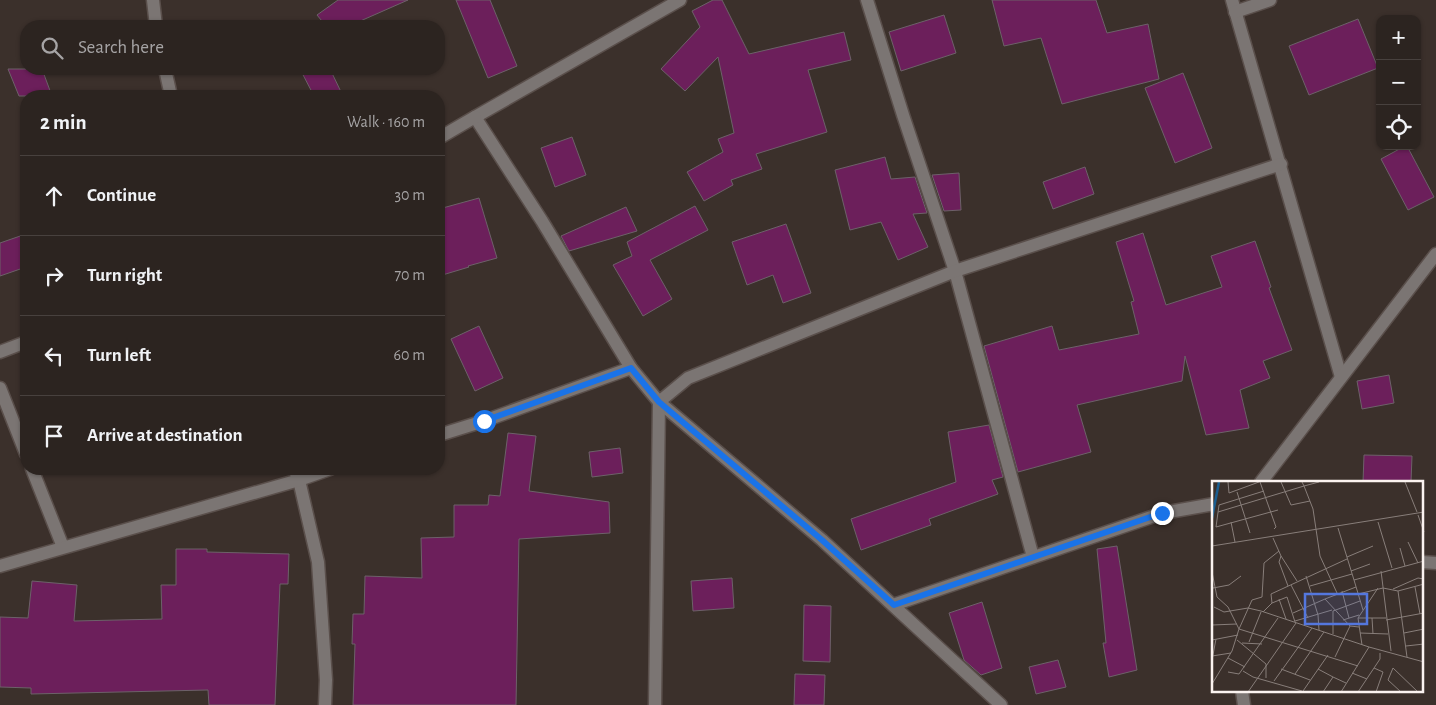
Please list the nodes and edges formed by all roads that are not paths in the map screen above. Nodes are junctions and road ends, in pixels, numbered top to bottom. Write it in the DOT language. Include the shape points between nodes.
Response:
graph roads {
  1 [pos="153,0"];
  2 [pos="680,0"];
  3 [pos="867,0"];
  4 [pos="1270,0"];
  5 [pos="1233,6"];
  6 [pos="155,20"];
  7 [pos="166,75"];
  8 [pos="170,90"];
  9 [pos="475,117"];
  10 [pos="445,134"];
  11 [pos="1280,164"];
  12 [pos="1436,254"];
  13 [pos="955,271"];
  14 [pos="20,344"];
  15 [pos="0,352"];
  16 [pos="631,368"];
  17 [pos="1341,377"];
  18 [pos="0,388"];
  19 [pos="659,402"];
  20 [pos="445,433"];
  21 [pos="20,439"];
  22 [pos="34,475"];
  23 [pos="293,475"];
  24 [pos="296,475"];
  25 [pos="1261,481"];
  26 [pos="1212,504"];
  27 [pos="63,547"];
  28 [pos="1033,557"];
  29 [pos="0,566"];
  30 [pos="894,605"];
  31 [pos="1242,692"];
  32 [pos="325,705"];
  33 [pos="655,705"];
  34 [pos="1001,705"];
  35 [pos="1244,705"];
  1 -- 6 [label="street"];
  2 -- 9 [label="street"];
  3 -- 13 [label="street"];
  4 -- 5 [label="street"];
  5 -- 11 [label="street"];
  7 -- 8 [label="street"];
  9 -- 10 [label="street"];
  9 -- 16 [label="street"];
  11 -- 13 [label="street"];
  11 -- 17 [label="street"];
  12 -- 17 [label="street"];
  13 -- 19 [label="street" via="688,378"];
  13 -- 28 [label="street"];
  14 -- 15 [label="street"];
  16 -- 19 [label="street"];
  16 -- 20 [label="street"];
  17 -- 25 [label="street"];
  18 -- 21 [label="street"];
  19 -- 30 [label="street"];
  19 -- 33 [label="street"];
  22 -- 27 [label="street"];
  23 -- 27 [label="street"];
  24 -- 32 [label="street" via="318,562"];
  26 -- 28 [label="street" via="1162,513"];
  27 -- 29 [label="street"];
  28 -- 30 [label="street"];
  30 -- 34 [label="street"];
  31 -- 35 [label="street"];
}
